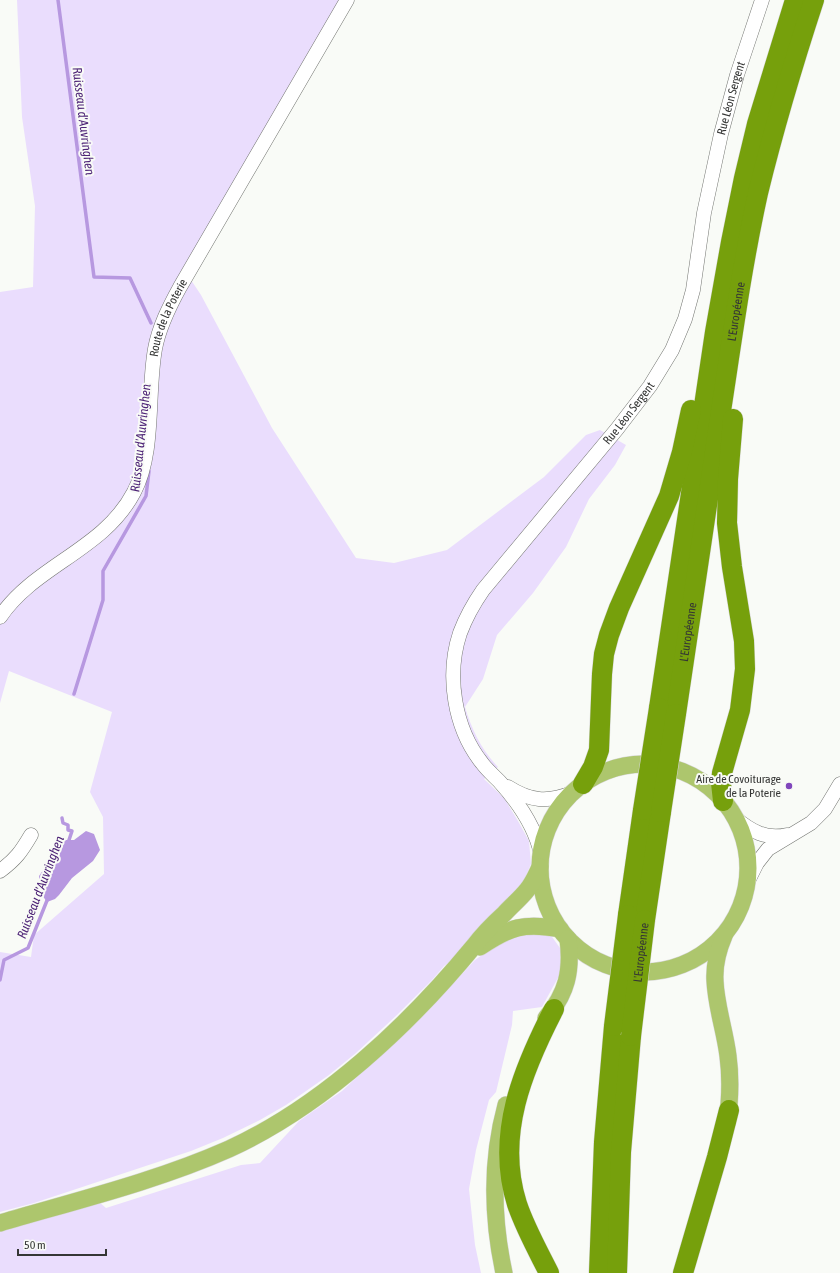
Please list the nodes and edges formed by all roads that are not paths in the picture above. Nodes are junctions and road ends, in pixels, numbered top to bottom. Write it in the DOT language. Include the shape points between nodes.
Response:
graph roads {
  1 [pos="347,0"];
  2 [pos="762,0"];
  3 [pos="795,0"];
  4 [pos="814,0"];
  5 [pos="737,210"];
  6 [pos="733,336"];
  7 [pos="0,617"];
  8 [pos="667,711"];
  9 [pos="499,781"];
  10 [pos="840,784"];
  11 [pos="577,789"];
  12 [pos="723,800"];
  13 [pos="735,818"];
  14 [pos="31,835"];
  15 [pos="790,835"];
  16 [pos="540,860"];
  17 [pos="0,871"];
  18 [pos="747,883"];
  19 [pos="564,934"];
  20 [pos="724,935"];
  21 [pos="458,965"];
  22 [pos="554,1009"];
  23 [pos="622,1031"];
  24 [pos="729,1110"];
  25 [pos="0,1223"];
  26 [pos="504,1273"];
  27 [pos="549,1273"];
  28 [pos="600,1273"];
  29 [pos="617,1273"];
  30 [pos="683,1273"];
  31 [pos="692,1273"];
  1 -- 7 [label="street, Route de la Poterie" via="162,322 154,355 146,455 134,493 107,528 29,585"];
  2 -- 9 [label="street, Rue Léon Sergent" via="721,134 704,213 693,290 685,319 672,350 650,386 617,429 483,590 466,618 460,634 454,676 458,711 475,754"];
  3 -- 5 [label="highway, L'Européenne" via="761,110"];
  4 -- 6 [label="highway, L'Européenne" via="769,149 751,227"];
  5 -- 8 [label="highway, L'Européenne" via="715,332"];
  5 -- 11 [label="highway" via="714,295 687,432 662,513 619,608 607,645 601,684 599,750 593,767"];
  6 -- 8 [label="highway, L'Européenne"];
  6 -- 12 [label="highway" via="738,364 729,456 727,523 745,664 740,710 722,768"];
  8 -- 23 [label="highway, L'Européenne, bridge"];
  9 -- 11 [label="street" via="523,795 537,799 550,799"];
  9 -- 16 [label="street" via="531,824 537,837"];
  10 -- 15 [label="street" via="825,809 811,822"];
  11 -- 12 [label="main road" via="594,777 613,769 653,765 673,768 692,776"];
  11 -- 16 [label="main road" via="553,818 545,836"];
  12 -- 13 [label="main road"];
  13 -- 15 [label="street" via="762,835"];
  13 -- 18 [label="main road" via="746,846"];
  14 -- 17 [label="street" via="21,853"];
  15 -- 18 [label="street" via="764,853"];
  16 -- 19 [label="main road" via="540,879 544,897"];
  16 -- 21 [label="main road" via="534,879 523,895 483,935"];
  18 -- 20 [label="main road" via="738,913"];
  19 -- 20 [label="main road" via="583,952 600,962 626,970 647,972 674,968 693,960 710,949"];
  19 -- 21 [label="main road" via="533,925 519,927 491,940"];
  19 -- 22 [label="main road" via="570,959 568,976"];
  20 -- 24 [label="main road" via="717,958 715,980 729,1064"];
  21 -- 25 [label="main road" via="373,1052 314,1099 267,1130 231,1148 149,1179"];
  22 -- 26 [label="main road" via="541,1024 517,1070 504,1110 498,1141 495,1207"];
  22 -- 27 [label="highway" via="523,1078 511,1123 509,1142 511,1176 517,1202"];
  23 -- 28 [label="highway, L'Européenne" via="604,1142"];
  23 -- 29 [label="highway, L'Européenne"];
  24 -- 30 [label="highway"];
  24 -- 31 [label="main road" via="721,1168"];
}
